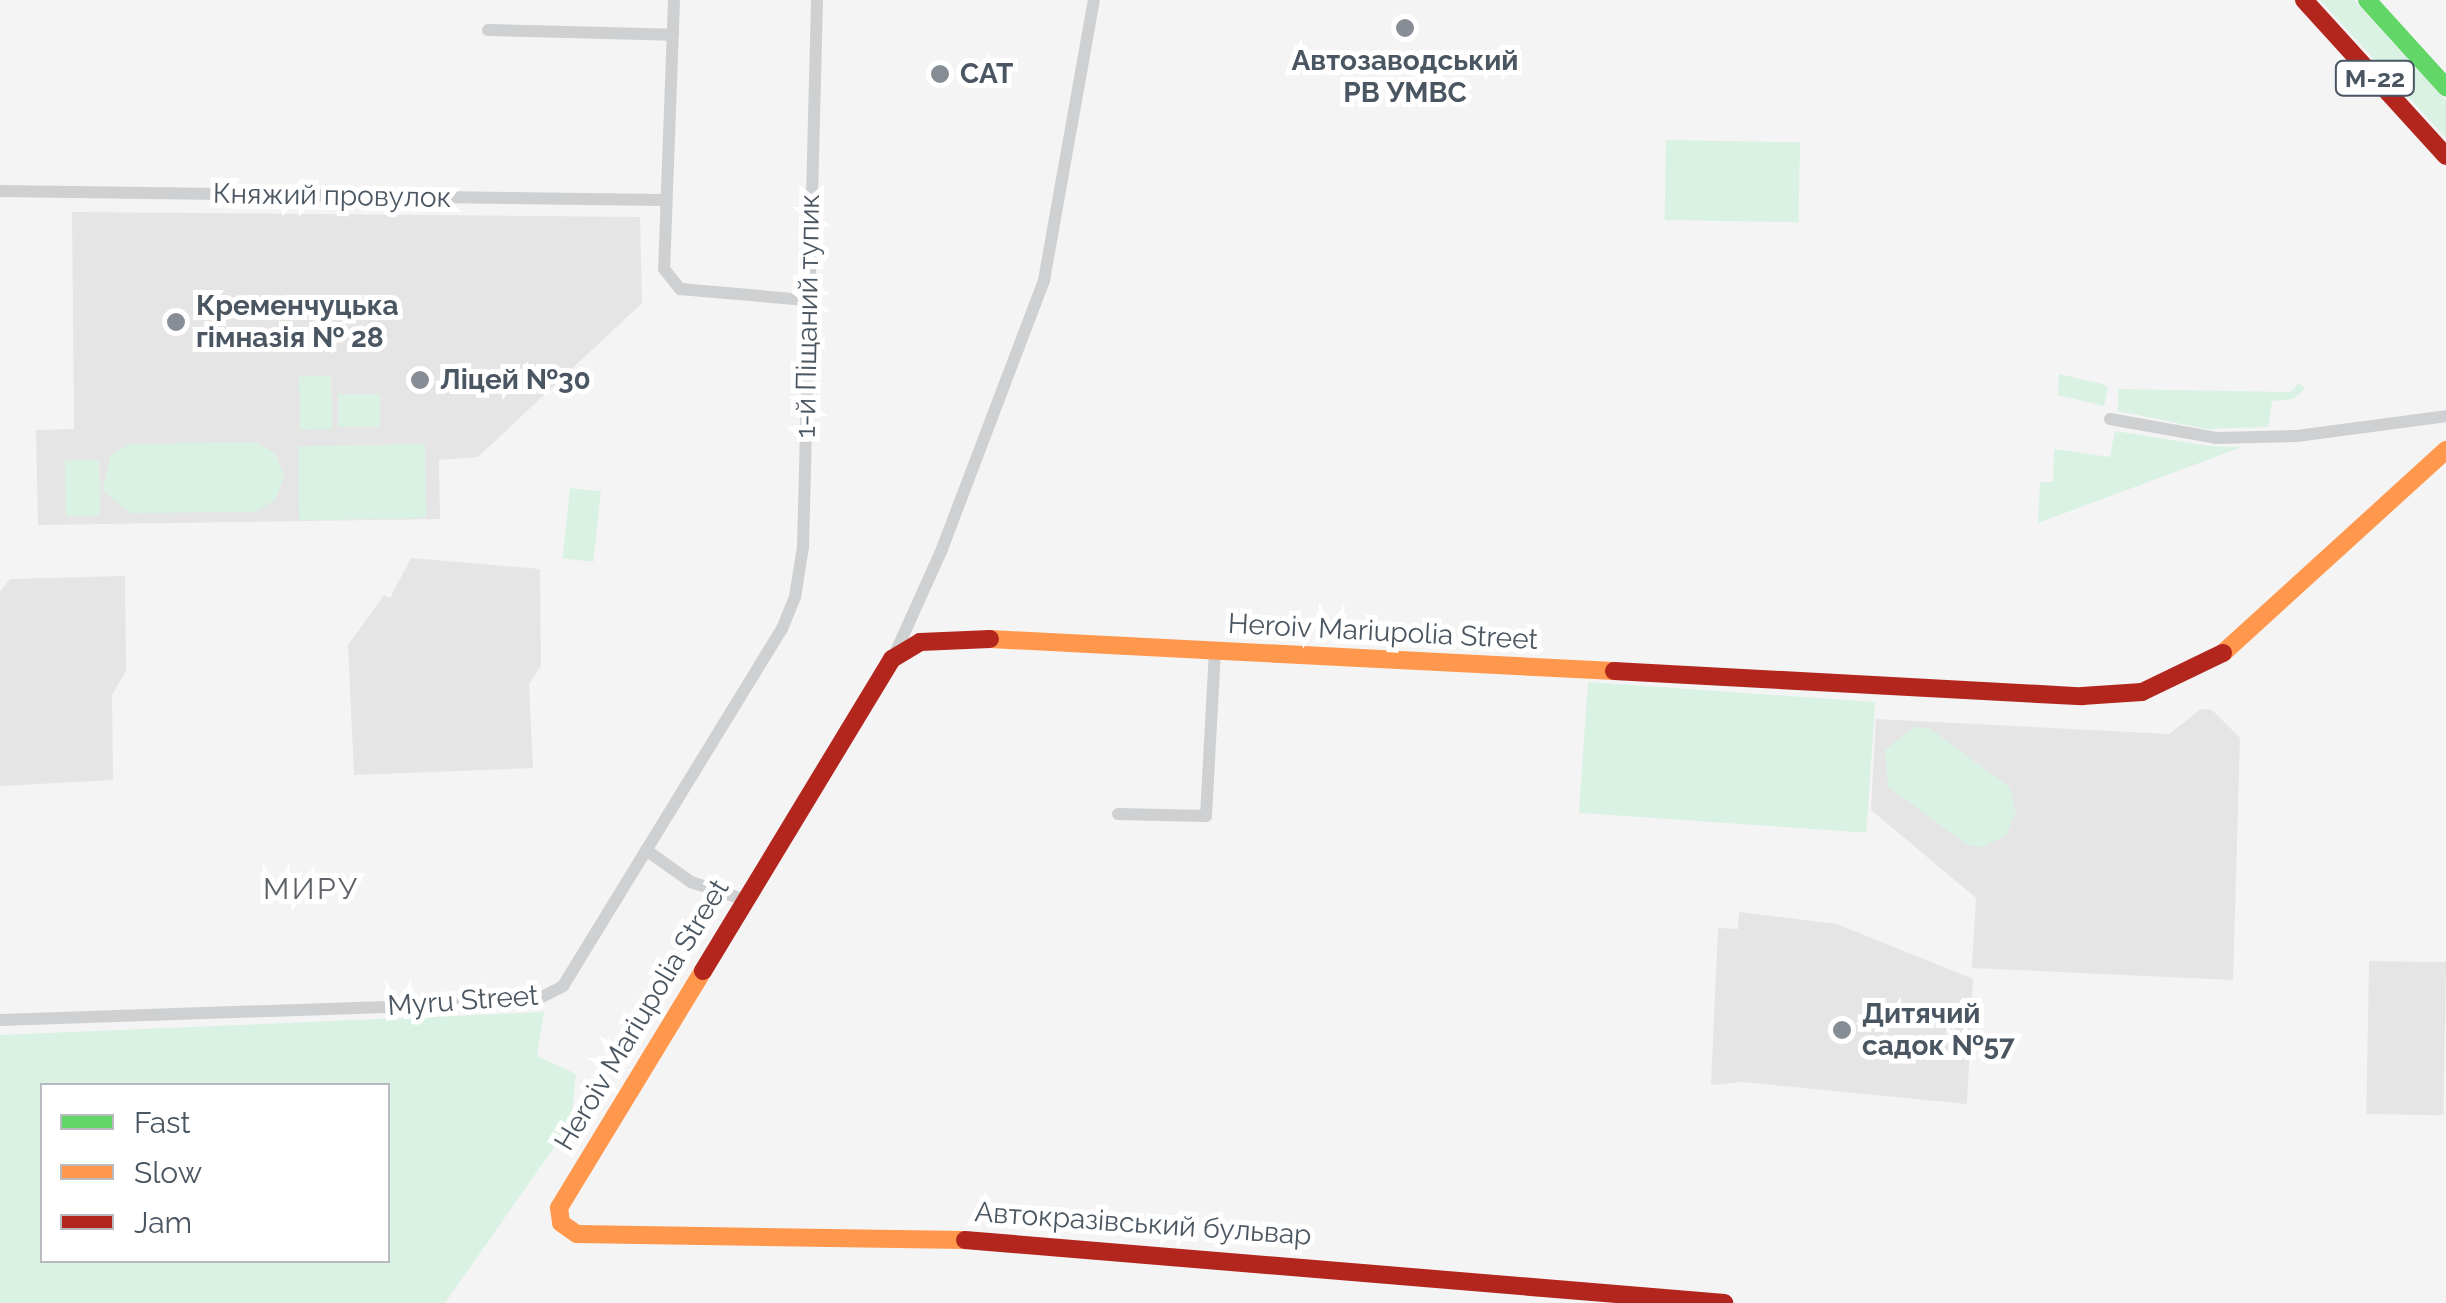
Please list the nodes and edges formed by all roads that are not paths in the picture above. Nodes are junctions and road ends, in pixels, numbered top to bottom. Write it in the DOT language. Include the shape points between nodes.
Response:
graph roads {
  1 [pos="674,0"];
  2 [pos="816,0"];
  3 [pos="1094,0"];
  4 [pos="2304,0"];
  5 [pos="2367,0"];
  6 [pos="488,30"];
  7 [pos="673,35"];
  8 [pos="2446,88"];
  9 [pos="2446,156"];
  10 [pos="0,191"];
  11 [pos="663,200"];
  12 [pos="805,300"];
  13 [pos="2446,416"];
  14 [pos="2110,419"];
  15 [pos="2446,450"];
  16 [pos="782,629"];
  17 [pos="1215,651"];
  18 [pos="892,658"];
  19 [pos="1118,814"];
  20 [pos="646,850"];
  21 [pos="745,900"];
  22 [pos="0,1020"];
  23 [pos="561,1223"];
  24 [pos="1724,1303"];
  1 -- 7 [label="street"];
  2 -- 12 [label="street, 1-й Піщаний тупик"];
  3 -- 18 [label="street" via="1068,175 1036,306 942,549"];
  4 -- 9 [label="main road, М-22"];
  5 -- 8 [label="main road, М-22"];
  6 -- 7 [label="street"];
  7 -- 11 [label="street"];
  10 -- 11 [label="street, Княжий провулок"];
  11 -- 12 [label="street" via="664,270 680,289"];
  12 -- 16 [label="street, 1-й Піщаний тупик" via="803,547"];
  13 -- 14 [label="street" via="2297,436 2217,438"];
  15 -- 17 [label="main road, Heroiv Mariupolia Street" via="2220,656 2142,692 2082,696"];
  16 -- 20 [label="street, Myru Street"];
  17 -- 18 [label="main road, Heroiv Mariupolia Street" via="943,638"];
  17 -- 19 [label="street" via="1206,816"];
  18 -- 21 [label="main road, Heroiv Mariupolia Street"];
  20 -- 21 [label="street" via="691,882"];
  20 -- 22 [label="street, Myru Street" via="563,986 532,1002"];
  21 -- 23 [label="main road, Heroiv Mariupolia Street" via="564,1196"];
  23 -- 24 [label="main road, Автокразівський бульвар" via="577,1234 609,1236 1024,1241"];
}
